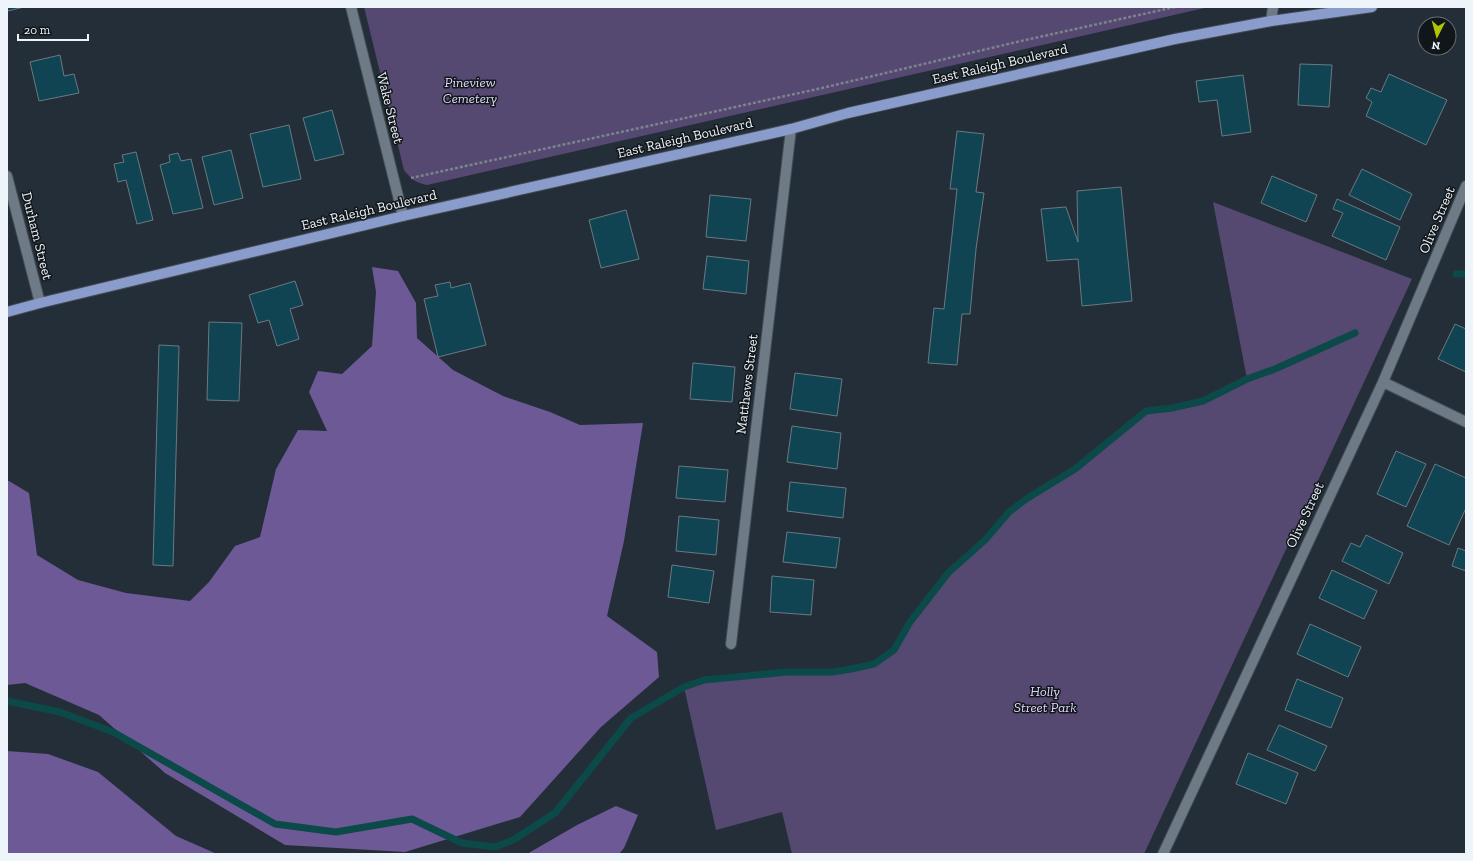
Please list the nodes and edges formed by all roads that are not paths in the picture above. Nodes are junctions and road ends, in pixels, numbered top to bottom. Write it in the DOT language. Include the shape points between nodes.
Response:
graph roads {
  1 [pos="351,7"];
  2 [pos="1272,7"];
  3 [pos="1372,7"];
  4 [pos="1271,21"];
  5 [pos="791,129"];
  6 [pos="7,176"];
  7 [pos="1466,186"];
  8 [pos="403,216"];
  9 [pos="40,303"];
  10 [pos="7,312"];
  11 [pos="1383,382"];
  12 [pos="1466,422"];
  13 [pos="731,644"];
  14 [pos="1163,854"];
  1 -- 8 [label="street, Wake Street"];
  2 -- 4 [label="street"];
  3 -- 4 [label="main road, East Raleigh Boulevard"];
  4 -- 5 [label="main road, East Raleigh Boulevard" via="1137,48 848,113"];
  5 -- 8 [label="main road, East Raleigh Boulevard"];
  5 -- 13 [label="street, Matthews Street"];
  6 -- 9 [label="street, Durham Street"];
  7 -- 11 [label="street, Olive Street"];
  8 -- 9 [label="main road, East Raleigh Boulevard"];
  9 -- 10 [label="main road, East Raleigh Boulevard"];
  11 -- 12 [label="street"];
  11 -- 14 [label="street, Olive Street"];
}
